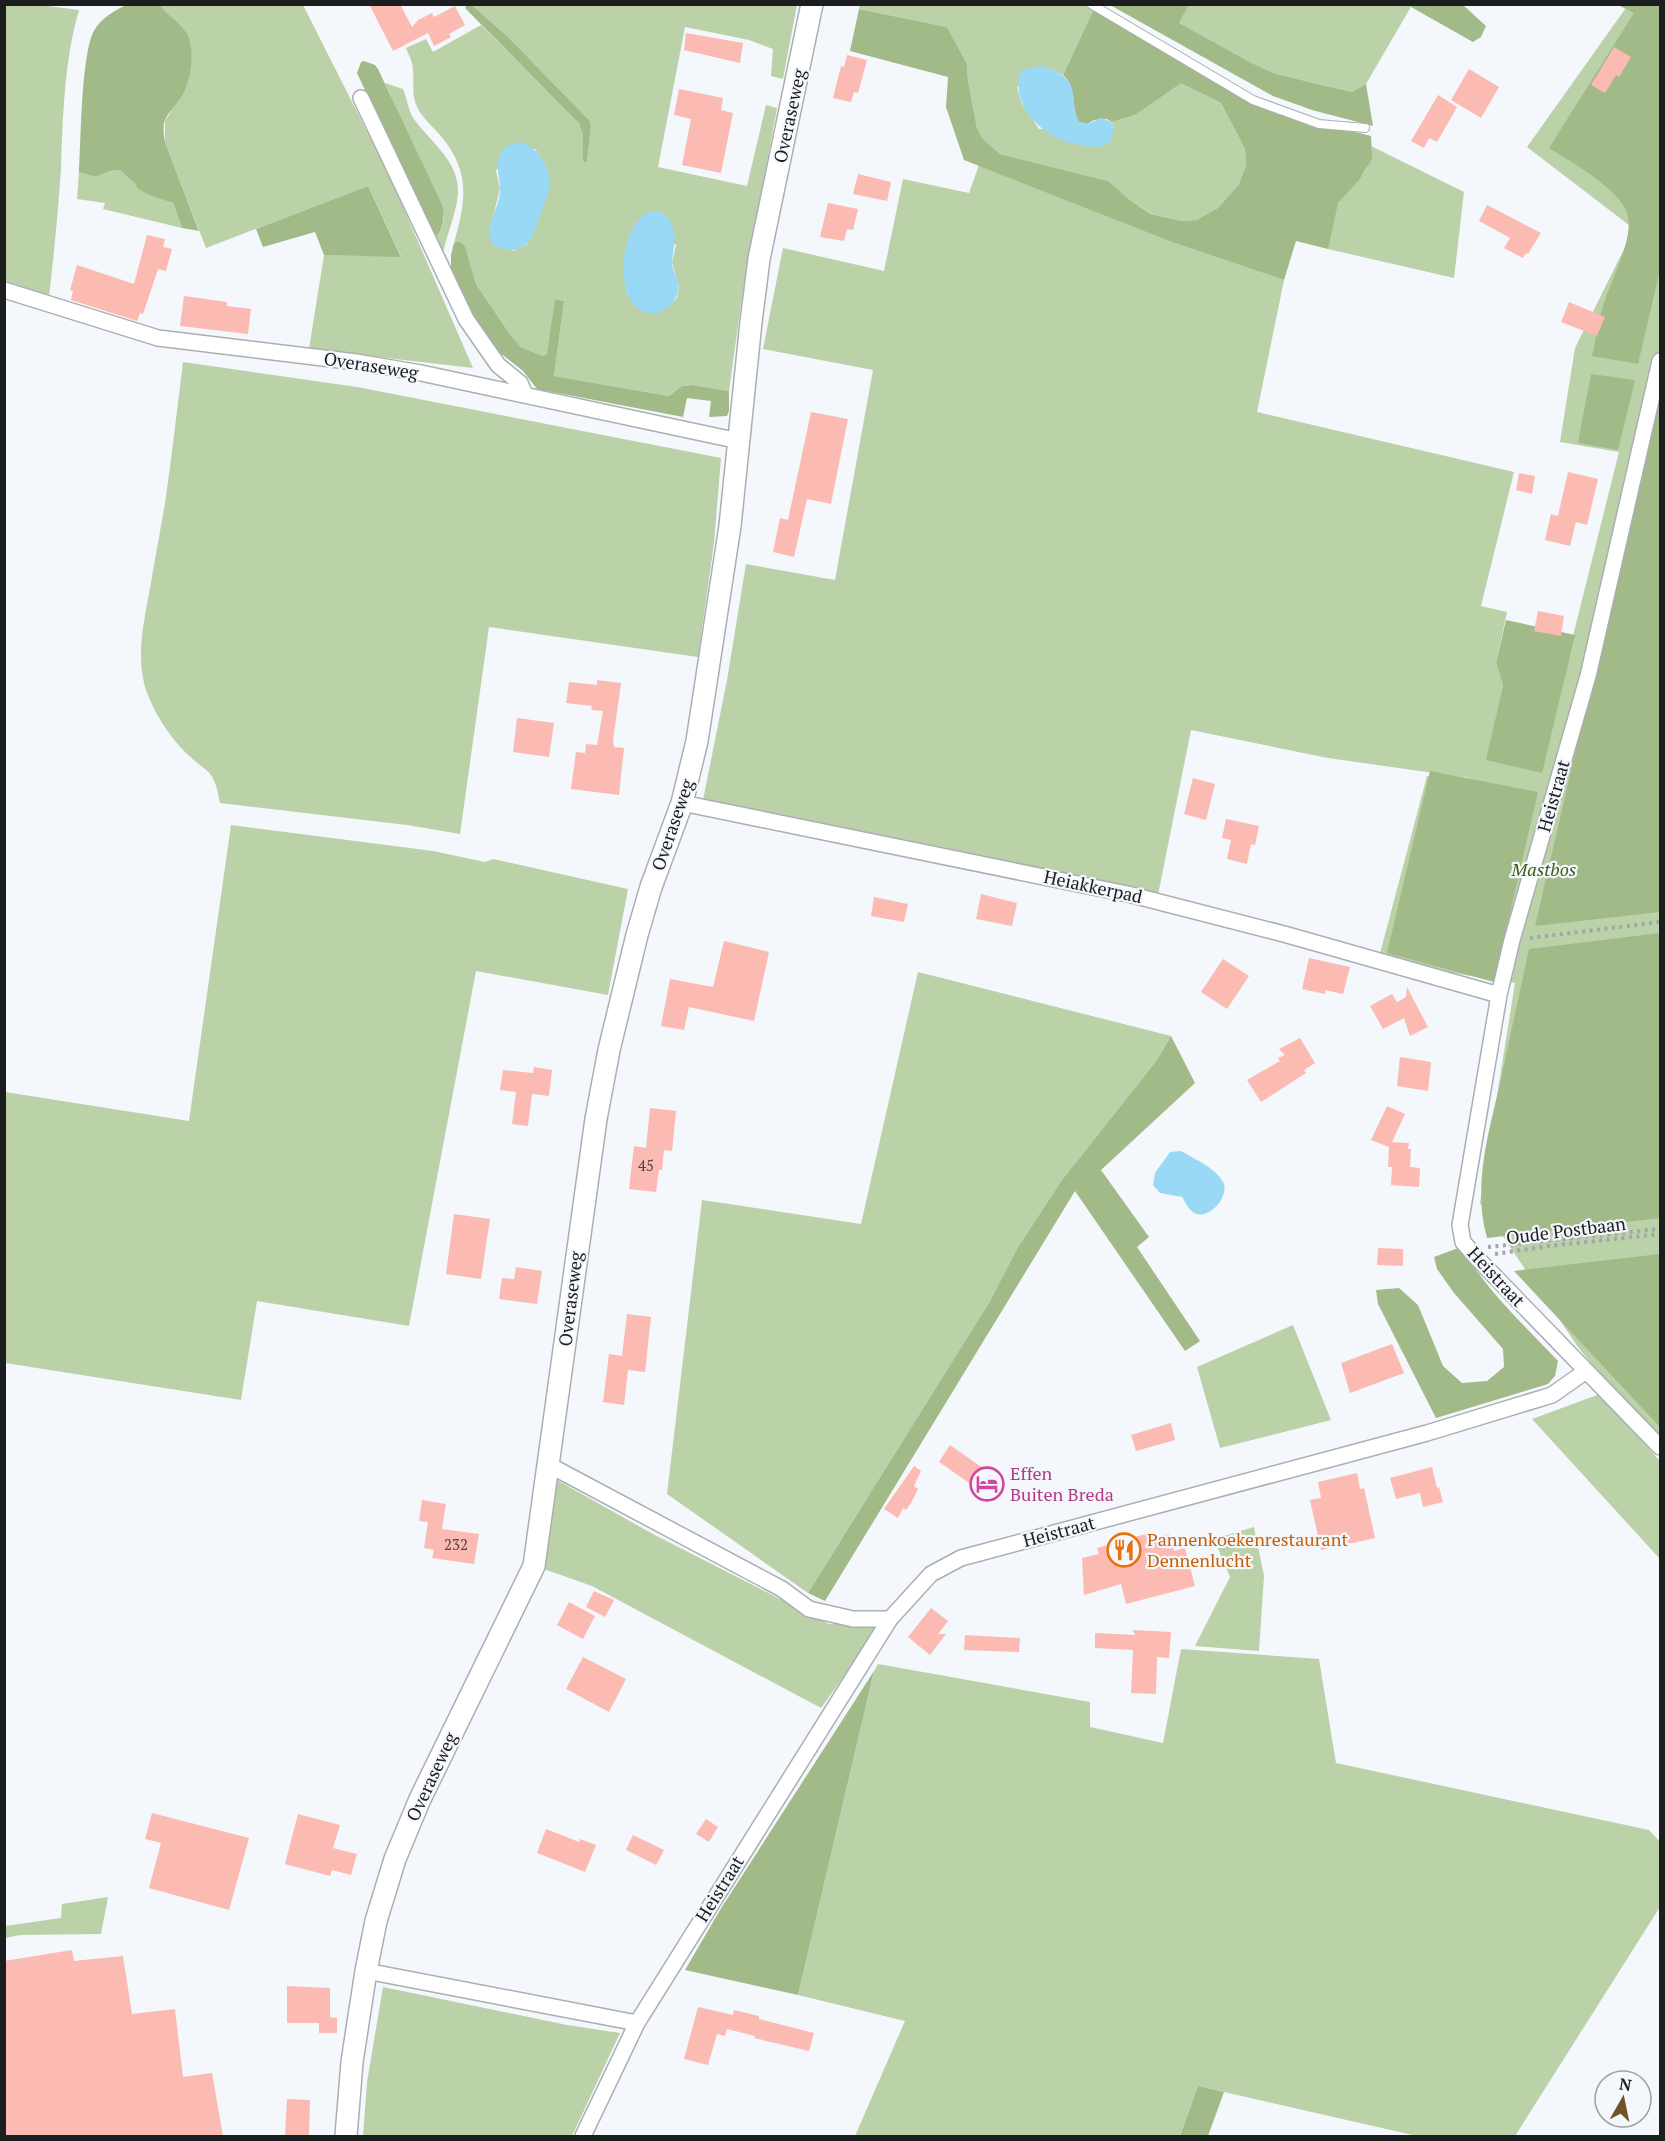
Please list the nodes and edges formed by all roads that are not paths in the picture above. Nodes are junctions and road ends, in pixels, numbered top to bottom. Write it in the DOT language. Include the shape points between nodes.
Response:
graph roads {
  1 [pos="812,4"];
  2 [pos="1092,4"];
  3 [pos="361,98"];
  4 [pos="1365,128"];
  5 [pos="4,290"];
  6 [pos="1660,361"];
  7 [pos="525,395"];
  8 [pos="739,441"];
  9 [pos="682,803"];
  10 [pos="1499,995"];
  11 [pos="1586,1371"];
  12 [pos="1660,1447"];
  13 [pos="549,1465"];
  14 [pos="890,1619"];
  15 [pos="366,1971"];
  16 [pos="637,2023"];
  17 [pos="346,2136"];
  18 [pos="583,2136"];
  1 -- 8 [label="street, Overaseweg" via="759,259"];
  2 -- 4 [label="lane" via="1253,100 1319,124"];
  3 -- 7 [label="street" via="466,319 498,365 520,383"];
  5 -- 7 [label="street, Overaseweg" via="158,338 356,362"];
  6 -- 10 [label="street, Heistraat" via="1588,676"];
  7 -- 8 [label="street, Overaseweg"];
  8 -- 9 [label="street, Overaseweg" via="700,721"];
  9 -- 10 [label="street, Heiakkerpad" via="1132,895"];
  9 -- 13 [label="street, Overaseweg" via="651,887 609,1050"];
  10 -- 11 [label="street, Heistraat" via="1461,1225 1463,1242"];
  11 -- 12 [label="street"];
  11 -- 14 [label="street, Heistraat" via="1552,1395 1428,1433 961,1558 931,1574"];
  13 -- 14 [label="street" via="782,1589 809,1609 853,1619"];
  13 -- 15 [label="street, Overaseweg" via="534,1566 420,1799 395,1859"];
  14 -- 16 [label="street, Heistraat"];
  15 -- 16 [label="street"];
  15 -- 17 [label="street, Overaseweg"];
  16 -- 18 [label="street, Heistraat"];
}
